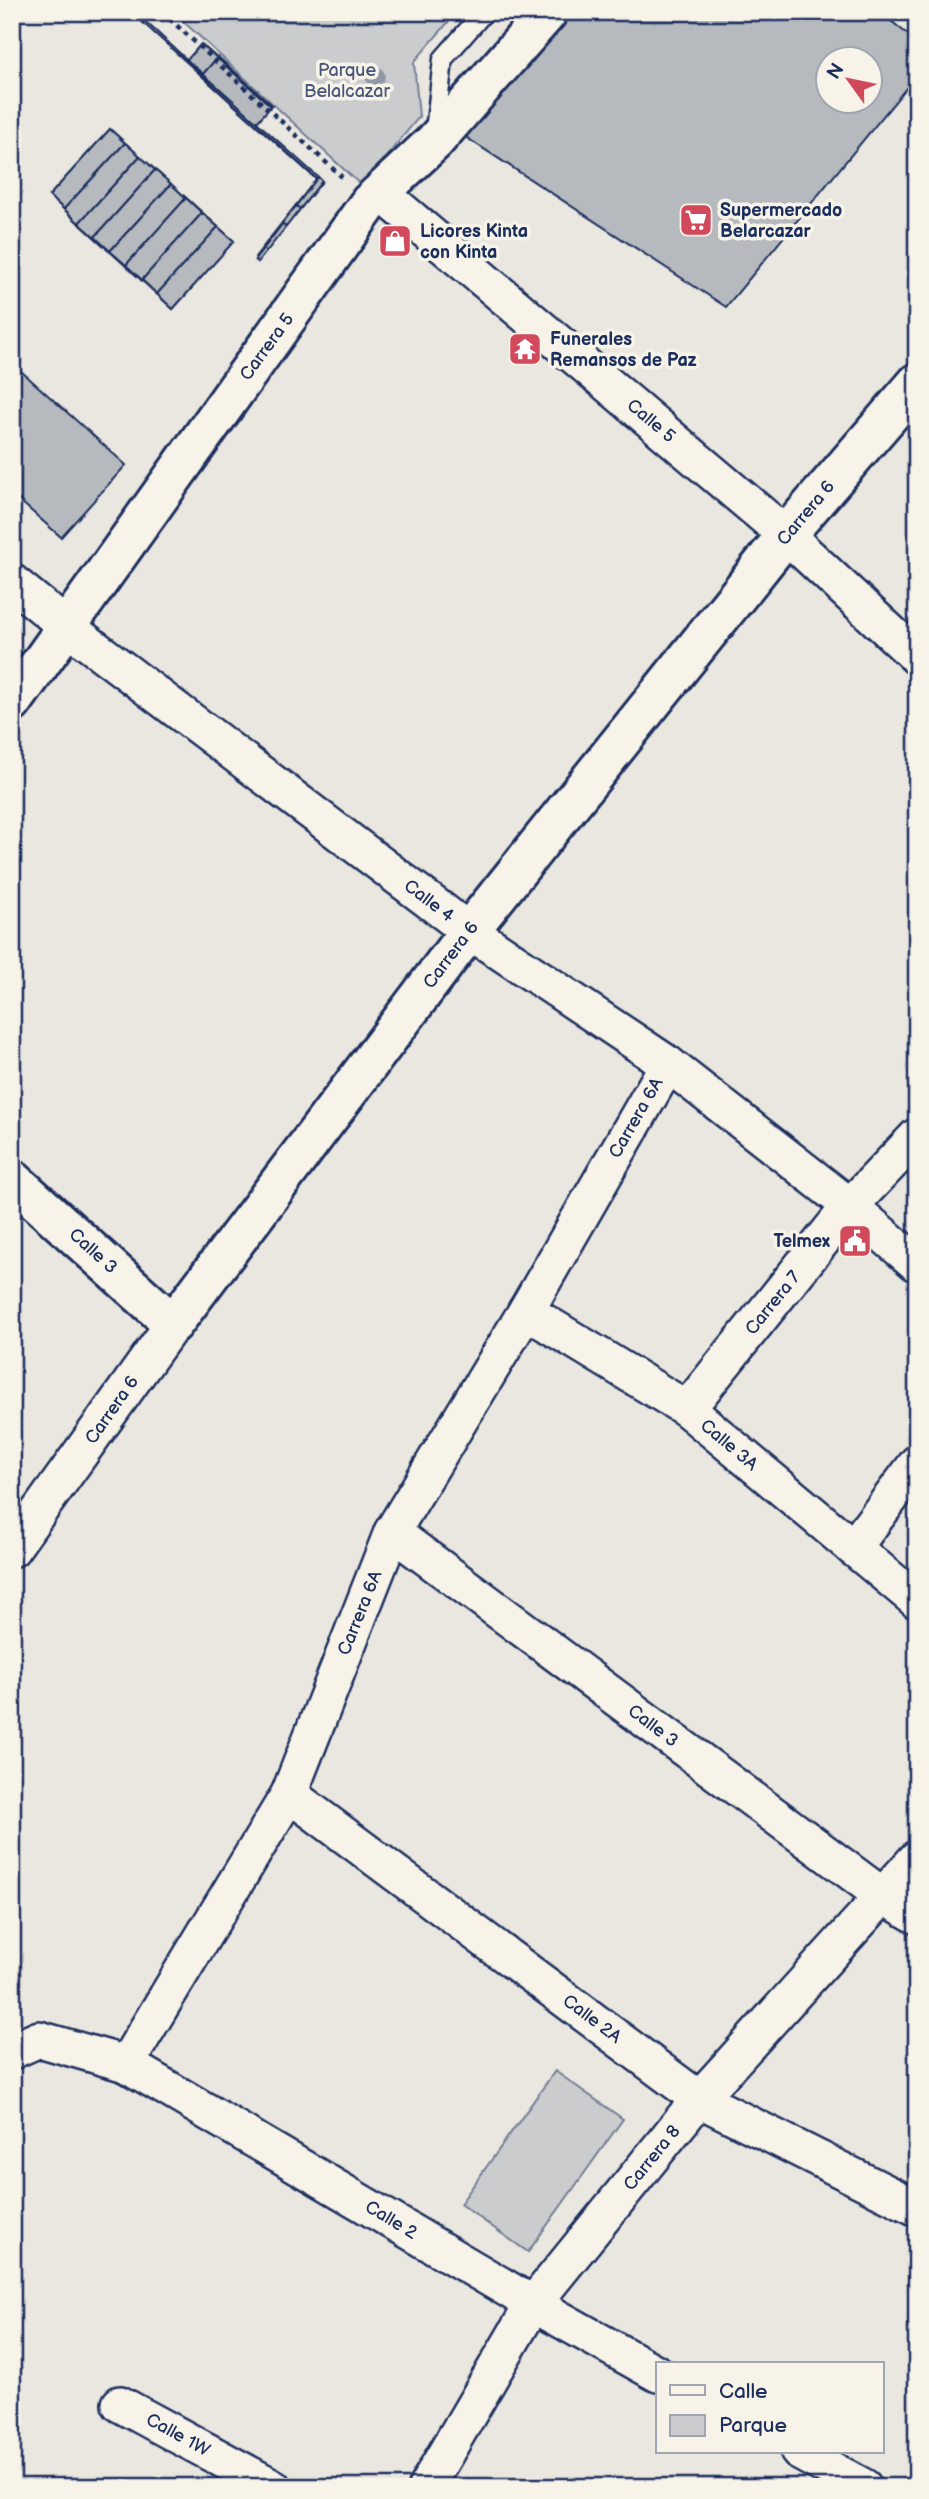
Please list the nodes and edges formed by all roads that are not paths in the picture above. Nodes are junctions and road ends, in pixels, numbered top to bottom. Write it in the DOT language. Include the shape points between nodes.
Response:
graph roads {
  1 [pos="484,12"];
  2 [pos="548,12"];
  3 [pos="434,142"];
  4 [pos="375,197"];
  5 [pos="917,383"];
  6 [pos="786,535"];
  7 [pos="12,582"];
  8 [pos="67,627"];
  9 [pos="917,657"];
  10 [pos="12,703"];
  11 [pos="469,931"];
  12 [pos="667,1064"];
  13 [pos="917,1136"];
  14 [pos="12,1179"];
  15 [pos="850,1206"];
  16 [pos="917,1264"];
  17 [pos="526,1311"];
  18 [pos="173,1324"];
  19 [pos="687,1409"];
  20 [pos="917,1464"];
  21 [pos="392,1532"];
  22 [pos="853,1548"];
  23 [pos="12,1549"];
  24 [pos="917,1601"];
  25 [pos="289,1794"];
  26 [pos="917,1858"];
  27 [pos="883,1896"];
  28 [pos="917,1916"];
  29 [pos="12,2051"];
  30 [pos="125,2064"];
  31 [pos="699,2099"];
  32 [pos="917,2208"];
  33 [pos="533,2305"];
  34 [pos="656,2373"];
  35 [pos="120,2404"];
  36 [pos="802,2454"];
  37 [pos="849,2484"];
  38 [pos="273,2487"];
  39 [pos="426,2487"];
  1 -- 3 [label="lane" via="443,59"];
  2 -- 3 [label="street, Carrera 5"];
  3 -- 4 [label="street, Carrera 5"];
  4 -- 6 [label="street, Calle 5"];
  4 -- 8 [label="street, Carrera 5"];
  5 -- 6 [label="street, Carrera 6"];
  6 -- 9 [label="street, Calle 5"];
  6 -- 11 [label="street, Carrera 6"];
  7 -- 8 [label="street, Calle 4"];
  8 -- 10 [label="street, Carrera 5"];
  8 -- 11 [label="street, Calle 4"];
  11 -- 12 [label="street, Calle 4"];
  11 -- 18 [label="street, Carrera 6"];
  12 -- 15 [label="street, Calle 4"];
  12 -- 17 [label="street, Carrera 6A"];
  13 -- 15 [label="street, Carrera 7"];
  14 -- 18 [label="street, Calle 3"];
  15 -- 16 [label="street, Calle 4"];
  15 -- 19 [label="street, Carrera 7"];
  17 -- 19 [label="street, Calle 3A"];
  17 -- 21 [label="street, Carrera 6A"];
  18 -- 23 [label="street, Carrera 6"];
  19 -- 22 [label="street, Calle 3A"];
  20 -- 22 [label="street"];
  21 -- 25 [label="street, Carrera 6A"];
  21 -- 27 [label="street, Calle 3"];
  22 -- 24 [label="street, Calle 3A"];
  25 -- 30 [label="street, Carrera 6A"];
  25 -- 31 [label="street, Calle 2A"];
  26 -- 27 [label="street, Carrera 8"];
  27 -- 28 [label="street, Calle 3"];
  27 -- 31 [label="street, Carrera 8"];
  29 -- 30 [label="street" via="39,2039"];
  30 -- 33 [label="street, Calle 2"];
  31 -- 32 [label="street, Calle 2A"];
  31 -- 33 [label="street, Carrera 8"];
  33 -- 34 [label="street, Calle 2"];
  33 -- 39 [label="street, Carrera 8"];
  35 -- 38 [label="street, Calle 1W"];
  36 -- 37 [label="street"];
}
